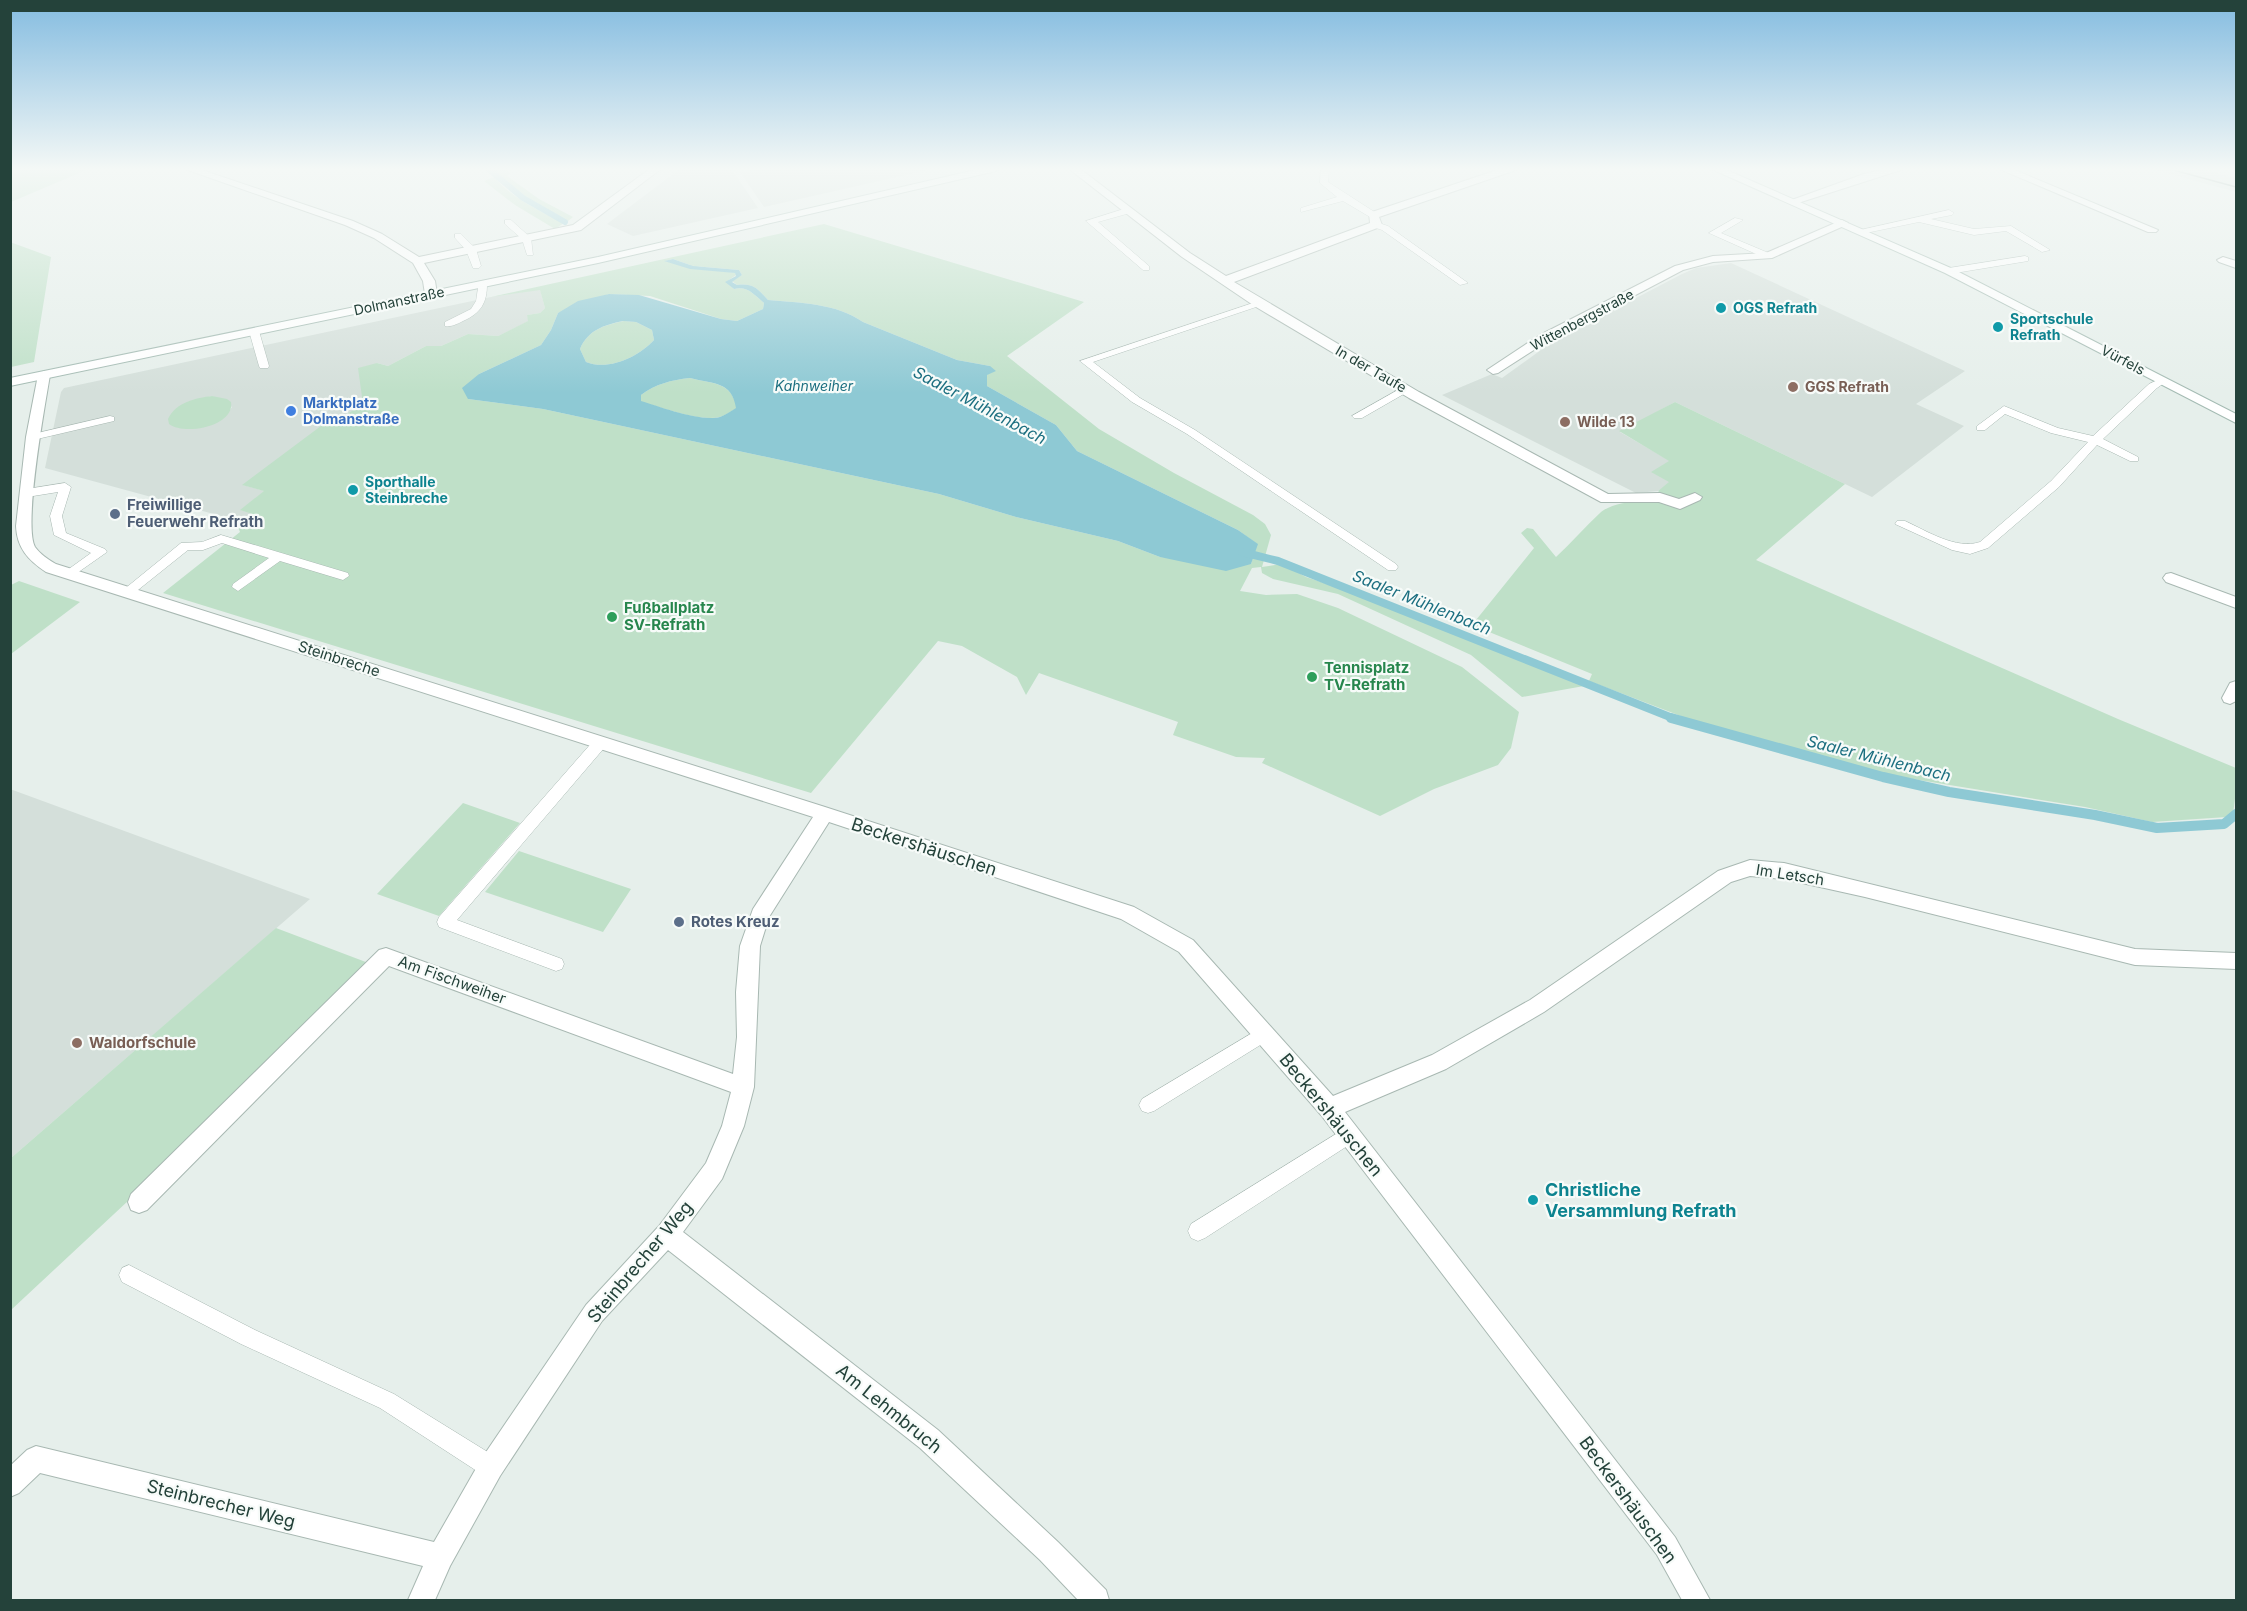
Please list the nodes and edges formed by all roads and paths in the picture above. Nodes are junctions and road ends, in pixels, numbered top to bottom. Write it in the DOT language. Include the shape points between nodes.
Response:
graph roads {
  1 [pos="389,243"];
  2 [pos="466,243"];
  3 [pos="500,243"];
  4 [pos="527,243"];
  5 [pos="671,243"];
  6 [pos="1117,243"];
  7 [pos="1170,243"];
  8 [pos="1318,243"];
  9 [pos="1407,243"];
  10 [pos="1738,243"];
  11 [pos="1797,243"];
  12 [pos="1888,243"];
  13 [pos="2034,243"];
  14 [pos="471,249"];
  15 [pos="2045,250"];
  16 [pos="530,253"];
  17 [pos="1768,256"];
  18 [pos="2025,259"];
  19 [pos="2223,260"];
  20 [pos="417,261"];
  21 [pos="2236,265"];
  22 [pos="476,266"];
  23 [pos="1146,268"];
  24 [pos="1949,271"];
  25 [pos="1226,281"];
  26 [pos="1463,283"];
  27 [pos="482,284"];
  28 [pos="431,294"];
  29 [pos="1260,304"];
  30 [pos="449,324"];
  31 [pos="254,331"];
  32 [pos="264,366"];
  33 [pos="1493,370"];
  34 [pos="44,375"];
  35 [pos="2162,381"];
  36 [pos="10,382"];
  37 [pos="1405,389"];
  38 [pos="1358,416"];
  39 [pos="110,419"];
  40 [pos="2236,419"];
  41 [pos="1981,428"];
  42 [pos="33,436"];
  43 [pos="2096,440"];
  44 [pos="2134,459"];
  45 [pos="27,493"];
  46 [pos="1695,497"];
  47 [pos="1901,524"];
  48 [pos="279,556"];
  49 [pos="1392,567"];
  50 [pos="70,574"];
  51 [pos="343,576"];
  52 [pos="2171,578"];
  53 [pos="238,586"];
  54 [pos="128,591"];
  55 [pos="2236,603"];
  56 [pos="600,743"];
  57 [pos="825,814"];
  58 [pos="2236,961"];
  59 [pos="556,964"];
  60 [pos="1264,1034"];
  61 [pos="743,1087"];
  62 [pos="1148,1105"];
  63 [pos="1329,1108"];
  64 [pos="1349,1135"];
  65 [pos="139,1202"];
  66 [pos="1198,1231"];
  67 [pos="667,1234"];
  68 [pos="129,1275"];
  69 [pos="490,1467"];
  70 [pos="10,1484"];
  71 [pos="440,1557"];
  72 [pos="422,1600"];
  73 [pos="1096,1600"];
  74 [pos="1697,1600"];
  1 -- 20 [label="street"];
  2 -- 14 [label="lane"];
  3 -- 14 [label="street"];
  4 -- 16 [label="lane"];
  5 -- 27 [label="street, Dolmanstraße"];
  6 -- 23 [label="lane"];
  7 -- 25 [label="street, In der Taufe"];
  8 -- 25 [label="street"];
  9 -- 26 [label="lane"];
  10 -- 17 [label="lane"];
  11 -- 17 [label="street, Wittenbergstraße"];
  12 -- 24 [label="street, Vürfels"];
  13 -- 15 [label="lane"];
  14 -- 20 [label="street"];
  14 -- 22 [label="lane"];
  17 -- 33 [label="street, Wittenbergstraße" via="1713,260 1679,268 1544,338"];
  18 -- 24 [label="lane"];
  19 -- 21 [label="street"];
  20 -- 28 [label="street" via="429,281"];
  24 -- 35 [label="street, Vürfels"];
  25 -- 29 [label="street, In der Taufe"];
  27 -- 28 [label="street, Dolmanstraße"];
  27 -- 30 [label="lane" via="481,304 474,312"];
  28 -- 31 [label="street, Dolmanstraße"];
  29 -- 37 [label="street, In der Taufe"];
  29 -- 49 [label="lane" via="1085,361 1136,400 1191,432"];
  31 -- 32 [label="lane"];
  31 -- 34 [label="street, Dolmanstraße"];
  34 -- 36 [label="street, Dolmanstraße"];
  34 -- 42 [label="street, Steinbreche"];
  35 -- 40 [label="street, Vürfels"];
  35 -- 43 [label="lane"];
  37 -- 38 [label="lane"];
  37 -- 46 [label="street, In der Taufe" via="1606,499 1660,497 1680,504"];
  39 -- 42 [label="lane"];
  41 -- 43 [label="lane" via="2004,410 2055,431"];
  42 -- 45 [label="street, Steinbreche"];
  43 -- 44 [label="lane"];
  43 -- 47 [label="lane" via="2055,484 1984,545 1970,550 1952,546"];
  45 -- 50 [label="street, Steinbreche" via="24,541 35,557"];
  45 -- 50 [label="lane" via="64,486 56,516 60,535 101,552"];
  48 -- 51 [label="lane"];
  48 -- 53 [label="lane"];
  48 -- 54 [label="lane" via="221,539 203,546 185,546"];
  50 -- 54 [label="street, Steinbreche"];
  52 -- 55 [label="street"];
  54 -- 56 [label="street, Steinbreche"];
  56 -- 57 [label="street, Steinbreche"];
  56 -- 59 [label="lane" via="445,922"];
  57 -- 60 [label="street, Beckershäuschen" via="1127,913 1186,946"];
  57 -- 61 [label="street, Steinbrecher Weg" via="760,915 750,946"];
  58 -- 63 [label="street, Im Letsch" via="2135,957 1864,889 1784,871 1750,868 1725,876 1537,1006 1439,1062"];
  60 -- 62 [label="lane"];
  60 -- 63 [label="street, Beckershäuschen"];
  61 -- 65 [label="street, Am Fischweiher" via="386,956"];
  61 -- 67 [label="street, Steinbrecher Weg" via="733,1126 714,1170"];
  63 -- 64 [label="street, Beckershäuschen"];
  64 -- 66 [label="lane"];
  64 -- 74 [label="street, Beckershäuschen" via="1666,1546"];
  67 -- 69 [label="street, Steinbrecher Weg" via="594,1313"];
  67 -- 73 [label="street, Am Lehmbruch" via="929,1439"];
  68 -- 69 [label="lane" via="248,1337 387,1401"];
  69 -- 71 [label="street, Steinbrecher Weg"];
  70 -- 71 [label="street, Steinbrecher Weg" via="36,1459"];
  71 -- 72 [label="street, Steinbrecher Weg"];
}
